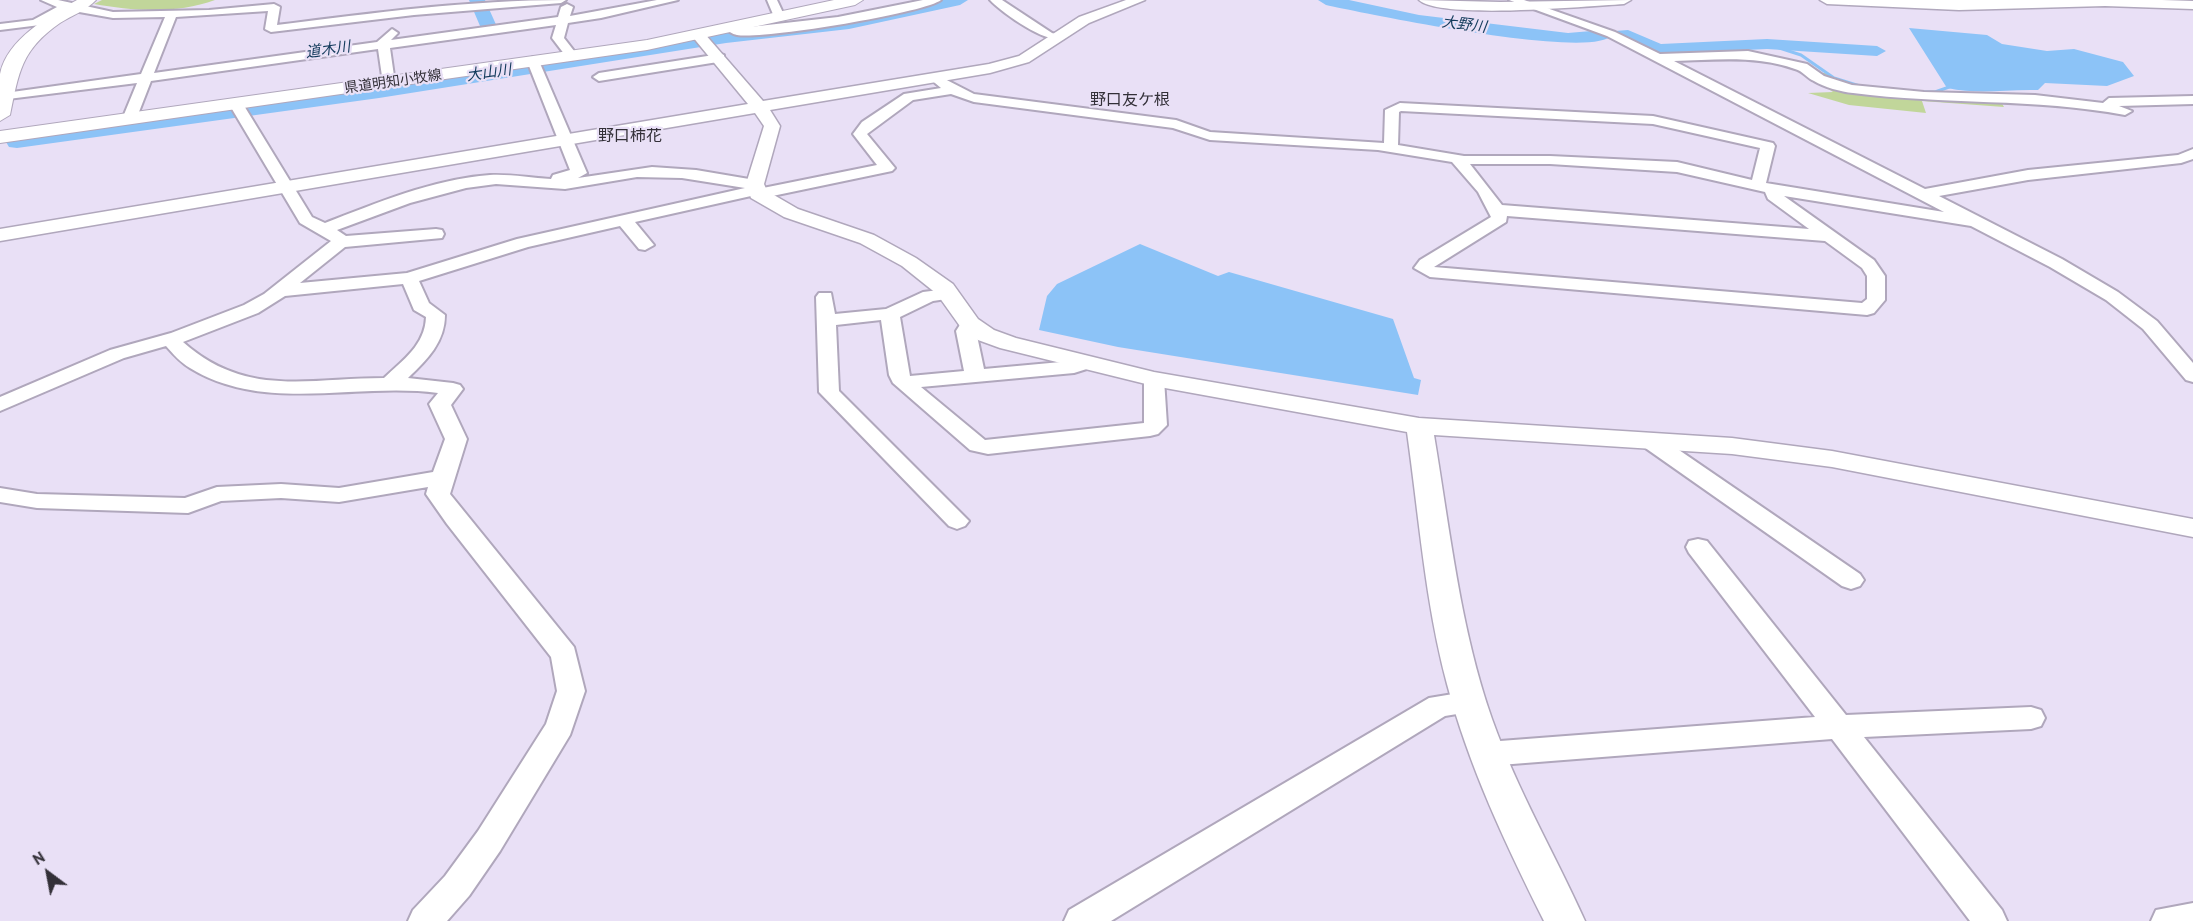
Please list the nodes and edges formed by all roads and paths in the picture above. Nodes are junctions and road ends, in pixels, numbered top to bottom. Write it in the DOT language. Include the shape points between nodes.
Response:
graph roads {
  1 [pos="46,0"];
  2 [pos="88,0"];
  3 [pos="561,0"];
  4 [pos="569,0"];
  5 [pos="673,0"];
  6 [pos="772,0"];
  7 [pos="855,0"];
  8 [pos="936,0"];
  9 [pos="995,0"];
  10 [pos="1138,0"];
  11 [pos="1426,0"];
  12 [pos="1514,0"];
  13 [pos="1624,0"];
  14 [pos="1827,0"];
  15 [pos="2193,5"];
  16 [pos="415,6"];
  17 [pos="1534,7"];
  18 [pos="69,8"];
  19 [pos="172,14"];
  20 [pos="779,17"];
  21 [pos="563,20"];
  22 [pos="0,27"];
  23 [pos="731,28"];
  24 [pos="701,37"];
  25 [pos="1058,37"];
  26 [pos="384,43"];
  27 [pos="572,56"];
  28 [pos="719,57"];
  29 [pos="1658,58"];
  30 [pos="535,65"];
  31 [pos="148,76"];
  32 [pos="599,77"];
  33 [pos="935,78"];
  34 [pos="389,83"];
  35 [pos="952,90"];
  36 [pos="2193,100"];
  37 [pos="4,101"];
  38 [pos="2083,103"];
  39 [pos="761,107"];
  40 [pos="238,108"];
  41 [pos="2125,111"];
  42 [pos="130,117"];
  43 [pos="0,136"];
  44 [pos="565,139"];
  45 [pos="1391,148"];
  46 [pos="2193,153"];
  47 [pos="1456,165"];
  48 [pos="542,182"];
  49 [pos="285,186"];
  50 [pos="1765,187"];
  51 [pos="756,190"];
  52 [pos="1921,195"];
  53 [pos="1498,210"];
  54 [pos="625,221"];
  55 [pos="1970,221"];
  56 [pos="325,229"];
  57 [pos="0,234"];
  58 [pos="436,234"];
  59 [pos="1832,236"];
  60 [pos="340,242"];
  61 [pos="645,245"];
  62 [pos="409,278"];
  63 [pos="279,291"];
  64 [pos="947,294"];
  65 [pos="825,297"];
  66 [pos="890,314"];
  67 [pos="827,320"];
  68 [pos="970,324"];
  69 [pos="170,340"];
  70 [pos="1086,363"];
  71 [pos="975,376"];
  72 [pos="2193,376"];
  73 [pos="1154,379"];
  74 [pos="903,383"];
  75 [pos="388,384"];
  76 [pos="0,405"];
  77 [pos="1419,426"];
  78 [pos="1652,442"];
  79 [pos="440,478"];
  80 [pos="0,495"];
  81 [pos="957,522"];
  82 [pos="2193,528"];
  83 [pos="1698,547"];
  84 [pos="1851,580"];
  85 [pos="1471,702"];
  86 [pos="2031,718"];
  87 [pos="1839,727"];
  88 [pos="1487,754"];
  89 [pos="2193,918"];
  90 [pos="425,921"];
  91 [pos="1081,921"];
  92 [pos="1565,921"];
  93 [pos="1990,921"];
  94 [pos="2168,921"];
  1 -- 18 [label="street"];
  2 -- 18 [label="main road"];
  3 -- 16 [label="street"];
  4 -- 21 [label="street"];
  5 -- 21 [label="street"];
  6 -- 20 [label="street"];
  7 -- 20 [label="main road, 県道明知小牧線"];
  8 -- 23 [label="street" via="813,24 739,32"];
  9 -- 25 [label="street" via="1049,36"];
  10 -- 25 [label="street" via="1084,20"];
  11 -- 17 [label="street" via="1467,6"];
  12 -- 17 [label="street"];
  13 -- 17 [label="street"];
  14 -- 15 [label="street" via="1959,6 2105,2"];
  16 -- 19 [label="street" via="272,29 274,7"];
  16 -- 26 [label="street"];
  17 -- 29 [label="street" via="1604,31"];
  18 -- 19 [label="street" via="113,15"];
  18 -- 22 [label="street" via="36,23"];
  18 -- 37 [label="main road" via="22,50 11,68"];
  19 -- 31 [label="street"];
  20 -- 23 [label="main road, 県道明知小牧線"];
  21 -- 26 [label="street"];
  21 -- 27 [label="street" via="558,40"];
  23 -- 24 [label="main road, 県道明知小牧線"];
  24 -- 27 [label="main road, 県道明知小牧線"];
  24 -- 28 [label="street"];
  25 -- 33 [label="street" via="1039,51 1011,63"];
  26 -- 31 [label="street"];
  26 -- 34 [label="street"];
  27 -- 30 [label="main road, 県道明知小牧線"];
  28 -- 32 [label="street"];
  28 -- 39 [label="street"];
  29 -- 38 [label="street" via="1748,55 1803,67 1819,79 1851,89"];
  29 -- 52 [label="street"];
  30 -- 34 [label="main road, 県道明知小牧線"];
  30 -- 44 [label="street"];
  31 -- 37 [label="street"];
  31 -- 42 [label="street"];
  33 -- 35 [label="street"];
  33 -- 39 [label="street"];
  34 -- 40 [label="main road, 県道明知小牧線"];
  35 -- 45 [label="street" via="982,100 1176,124 1210,136"];
  35 -- 51 [label="street" via="909,97 867,125 860,134 887,168"];
  36 -- 38 [label="street"];
  38 -- 41 [label="street"];
  39 -- 44 [label="street"];
  39 -- 51 [label="street" via="772,126"];
  40 -- 42 [label="main road, 県道明知小牧線"];
  40 -- 49 [label="street"];
  42 -- 43 [label="main road, 県道明知小牧線"];
  44 -- 48 [label="street" via="579,173"];
  44 -- 49 [label="street"];
  45 -- 47 [label="street"];
  45 -- 50 [label="street" via="1392,110 1400,107 1653,120 1768,146"];
  46 -- 52 [label="street" via="2181,159 2028,175"];
  47 -- 50 [label="street" via="1550,160 1648,164 1706,172"];
  47 -- 53 [label="street" via="1468,169"];
  48 -- 51 [label="street" via="556,184 659,172 723,178"];
  48 -- 56 [label="street" via="488,180 421,193"];
  49 -- 56 [label="street" via="306,220"];
  49 -- 57 [label="street"];
  50 -- 55 [label="street"];
  50 -- 59 [label="street"];
  51 -- 54 [label="street"];
  51 -- 64 [label="street" via="791,213 844,230 893,252"];
  52 -- 55 [label="street"];
  53 -- 59 [label="street"];
  53 -- 59 [label="street" via="1500,219 1423,268 1430,272 1868,309 1876,300 1876,276 1868,264"];
  54 -- 61 [label="street"];
  54 -- 62 [label="street" via="523,243"];
  55 -- 72 [label="street" via="2056,263 2132,310 2166,341"];
  56 -- 60 [label="street"];
  58 -- 60 [label="street"];
  60 -- 63 [label="street"];
  62 -- 63 [label="street"];
  62 -- 75 [label="street" via="421,306 436,315 434,337"];
  63 -- 69 [label="street" via="236,316"];
  64 -- 66 [label="street" via="929,296"];
  64 -- 68 [label="street"];
  65 -- 67 [label="street"];
  66 -- 67 [label="street"];
  66 -- 74 [label="street"];
  67 -- 81 [label="street" via="829,392"];
  68 -- 70 [label="street" via="1008,344"];
  68 -- 71 [label="street" via="966,331"];
  69 -- 75 [label="street" via="202,367 233,381 292,389"];
  69 -- 76 [label="street" via="117,354"];
  70 -- 71 [label="street"];
  70 -- 73 [label="street"];
  71 -- 74 [label="street"];
  73 -- 74 [label="street" via="1156,425 1150,429 988,447 978,445"];
  73 -- 77 [label="street"];
  75 -- 79 [label="street" via="453,389 440,404 457,442"];
  77 -- 78 [label="street"];
  77 -- 85 [label="street" via="1455,648"];
  78 -- 82 [label="street" via="1732,446 1832,459"];
  78 -- 84 [label="street"];
  79 -- 80 [label="street" via="339,495 281,491 217,494 188,506 37,501"];
  79 -- 90 [label="street" via="438,494 455,519 564,654 571,691 560,727 489,841 457,886"];
  83 -- 87 [label="street"];
  85 -- 88 [label="street"];
  85 -- 91 [label="street" via="1439,706"];
  86 -- 87 [label="street"];
  87 -- 88 [label="street"];
  87 -- 93 [label="street"];
  88 -- 92 [label="street" via="1533,862"];
  89 -- 94 [label="street"];
}
